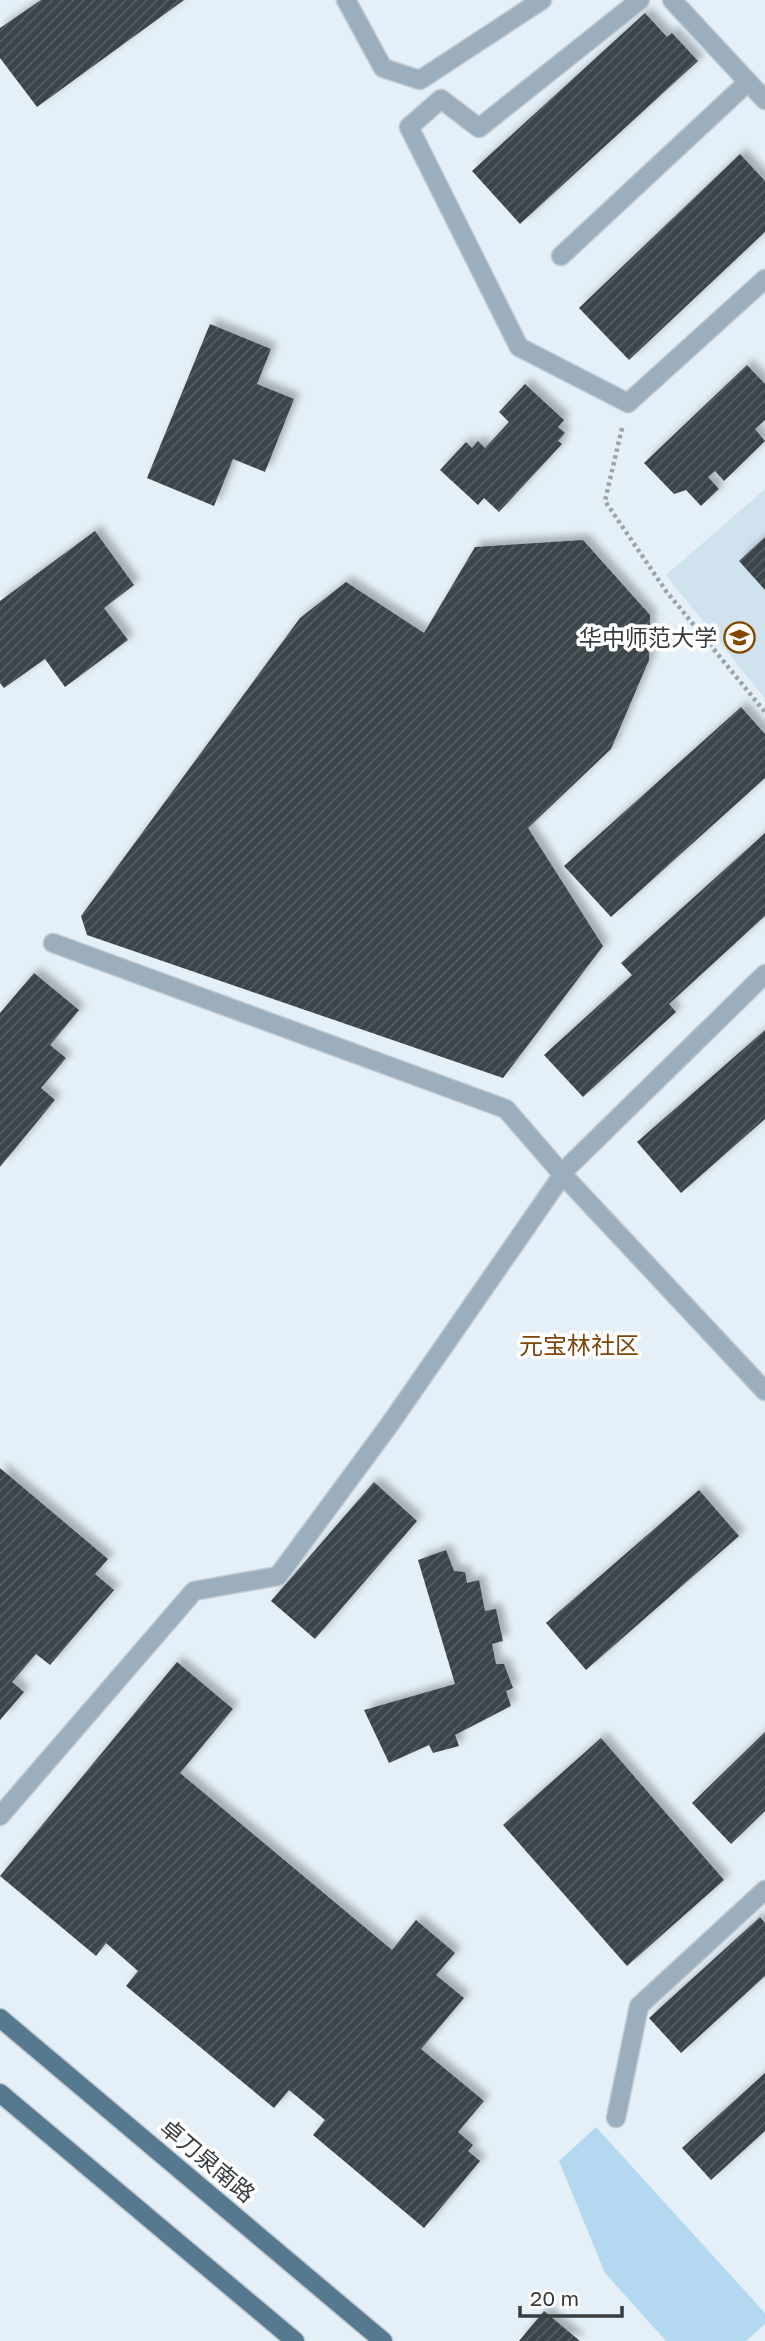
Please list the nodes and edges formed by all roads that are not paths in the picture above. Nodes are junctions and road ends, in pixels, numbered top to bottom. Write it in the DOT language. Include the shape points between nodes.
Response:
graph roads {
  1 [pos="346,0"];
  2 [pos="542,0"];
  3 [pos="640,0"];
  4 [pos="672,0"];
  5 [pos="748,82"];
  6 [pos="765,100"];
  7 [pos="561,256"];
  8 [pos="765,279"];
  9 [pos="53,943"];
  10 [pos="765,974"];
  11 [pos="563,1175"];
  12 [pos="765,1391"];
  13 [pos="0,1816"];
  14 [pos="765,1891"];
  15 [pos="0,2018"];
  16 [pos="0,2093"];
  17 [pos="616,2118"];
  18 [pos="295,2341"];
  19 [pos="383,2341"];
  1 -- 2 [label="street" via="383,68 420,80"];
  3 -- 8 [label="street" via="479,128 441,99 409,127 519,347 628,403"];
  4 -- 5 [label="street"];
  5 -- 6 [label="street"];
  5 -- 7 [label="street"];
  9 -- 11 [label="street" via="506,1109"];
  10 -- 11 [label="street"];
  11 -- 12 [label="street"];
  11 -- 13 [label="street" via="278,1576 194,1591"];
  14 -- 17 [label="street" via="639,2006"];
  15 -- 19 [label="main road, 卓刀泉南路"];
  16 -- 18 [label="main road"];
}
